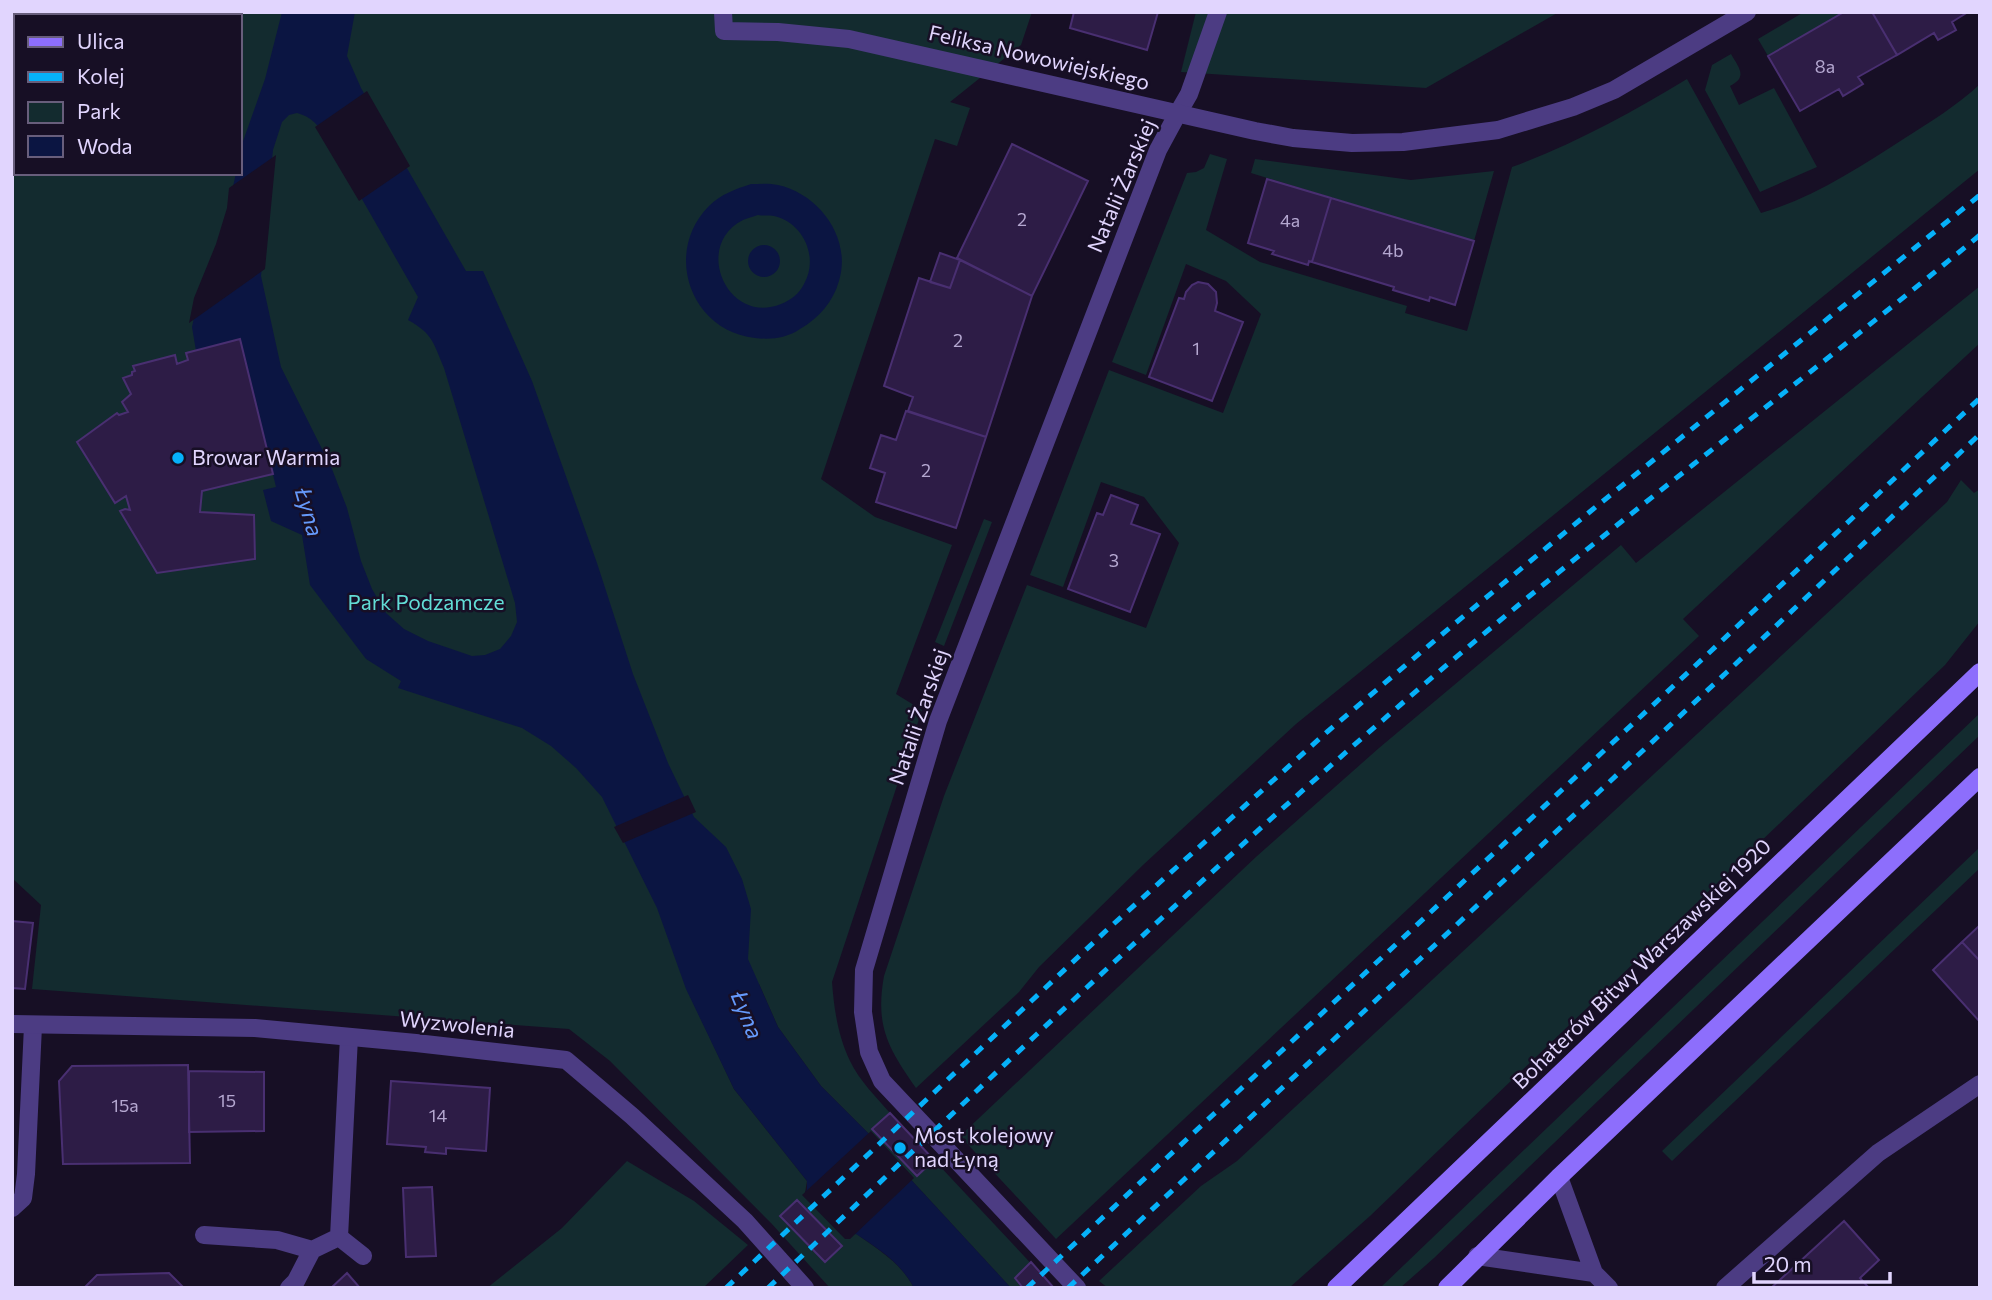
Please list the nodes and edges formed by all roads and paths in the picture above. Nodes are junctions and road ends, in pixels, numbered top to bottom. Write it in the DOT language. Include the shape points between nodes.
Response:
graph roads {
  1 [pos="723,12"];
  2 [pos="1217,12"];
  3 [pos="1747,12"];
  4 [pos="1178,113"];
  5 [pos="1980,672"];
  6 [pos="1980,777"];
  7 [pos="12,1024"];
  8 [pos="33,1026"];
  9 [pos="349,1037"];
  10 [pos="1980,1084"];
  11 [pos="19,1174"];
  12 [pos="1559,1177"];
  13 [pos="12,1208"];
  14 [pos="204,1236"];
  15 [pos="339,1237"];
  16 [pos="312,1250"];
  17 [pos="363,1256"];
  18 [pos="1477,1256"];
  19 [pos="1594,1273"];
  20 [pos="289,1288"];
  21 [pos="805,1288"];
  22 [pos="1077,1288"];
  23 [pos="1336,1288"];
  24 [pos="1447,1288"];
  25 [pos="1609,1288"];
  26 [pos="1725,1288"];
  1 -- 4 [label="street, Feliksa Nowowiejskiego" via="724,31 849,39"];
  2 -- 4 [label="street, Natalii Żarskiej"];
  3 -- 4 [label="street, Feliksa Nowowiejskiego" via="1614,90 1498,130 1352,144 1293,138"];
  4 -- 22 [label="street, Natalii Żarskiej" via="1158,150 938,721 864,970 863,1013 869,1052 882,1081"];
  5 -- 23 [label="main road, Bohaterów Bitwy Warszawskiej 1920"];
  6 -- 12 [label="main road"];
  7 -- 8 [label="street, Wyzwolenia"];
  8 -- 9 [label="street, Wyzwolenia" via="255,1028"];
  8 -- 11 [label="street"];
  9 -- 15 [label="street"];
  9 -- 21 [label="street, Wyzwolenia" via="565,1060 745,1222"];
  10 -- 26 [label="street" via="1878,1153"];
  11 -- 13 [label="street" via="23,1198"];
  12 -- 18 [label="main road"];
  12 -- 19 [label="street"];
  14 -- 16 [label="street" via="277,1240"];
  15 -- 16 [label="street"];
  15 -- 17 [label="street"];
  16 -- 20 [label="street"];
  18 -- 19 [label="street"];
  18 -- 24 [label="main road"];
  19 -- 25 [label="street"];
}
